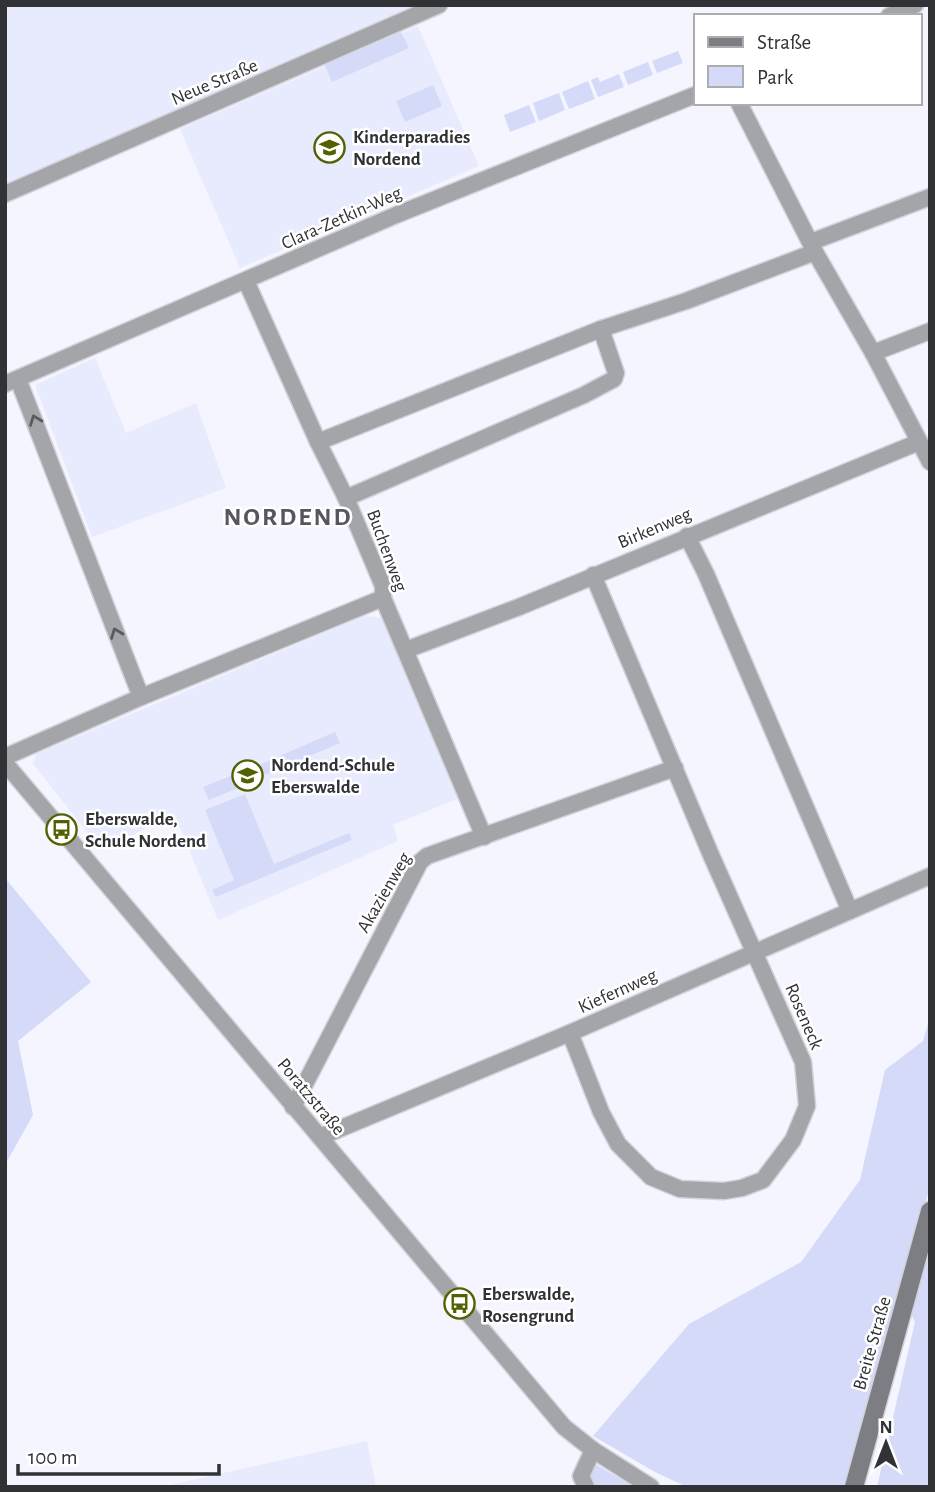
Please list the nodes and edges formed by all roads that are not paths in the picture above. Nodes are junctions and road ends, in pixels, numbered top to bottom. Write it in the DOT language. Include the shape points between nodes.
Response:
graph roads {
  1 [pos="439,5"];
  2 [pos="915,5"];
  3 [pos="894,14"];
  4 [pos="694,94"];
  5 [pos="740,105"];
  6 [pos="5,194"];
  7 [pos="930,197"];
  8 [pos="813,247"];
  9 [pos="246,281"];
  10 [pos="601,329"];
  11 [pos="930,331"];
  12 [pos="873,353"];
  13 [pos="12,381"];
  14 [pos="318,442"];
  15 [pos="919,442"];
  16 [pos="930,463"];
  17 [pos="346,498"];
  18 [pos="687,536"];
  19 [pos="593,575"];
  20 [pos="383,598"];
  21 [pos="406,650"];
  22 [pos="141,697"];
  23 [pos="5,757"];
  24 [pos="5,763"];
  25 [pos="675,768"];
  26 [pos="484,836"];
  27 [pos="930,876"];
  28 [pos="850,911"];
  29 [pos="755,953"];
  30 [pos="570,1033"];
  31 [pos="293,1107"];
  32 [pos="320,1137"];
  33 [pos="930,1211"];
  34 [pos="593,1450"];
  35 [pos="586,1487"];
  36 [pos="651,1487"];
  37 [pos="854,1487"];
  1 -- 6 [label="street, Neue Straße"];
  2 -- 3 [label="street"];
  4 -- 9 [label="street, Clara-Zetkin-Weg"];
  5 -- 8 [label="street"];
  7 -- 8 [label="street"];
  8 -- 10 [label="street" via="686,301"];
  8 -- 12 [label="street"];
  9 -- 13 [label="street, Clara-Zetkin-Weg"];
  9 -- 14 [label="street, Buchenweg"];
  10 -- 14 [label="street"];
  10 -- 17 [label="street" via="614,379"];
  11 -- 12 [label="street"];
  12 -- 15 [label="street"];
  22 -- 13 [label="street, one-way"];
  14 -- 17 [label="street, Buchenweg"];
  15 -- 16 [label="street"];
  15 -- 18 [label="street, Birkenweg"];
  17 -- 20 [label="street, Buchenweg" via="383,586"];
  18 -- 19 [label="street, Birkenweg"];
  18 -- 28 [label="street"];
  19 -- 21 [label="street, Birkenweg"];
  19 -- 25 [label="street, Roseneck"];
  20 -- 21 [label="street, Buchenweg"];
  20 -- 22 [label="street"];
  21 -- 26 [label="street, Buchenweg"];
  22 -- 23 [label="street"];
  24 -- 31 [label="street, Poratzstraße"];
  25 -- 26 [label="street, Akazienweg"];
  25 -- 29 [label="street, Roseneck"];
  26 -- 31 [label="street, Akazienweg" via="420,862"];
  27 -- 28 [label="street, Kiefernweg"];
  28 -- 29 [label="street, Kiefernweg"];
  29 -- 30 [label="street, Kiefernweg"];
  29 -- 30 [label="street, Roseneck" via="803,1062 807,1087 807,1106 793,1140 763,1180 724,1191 680,1189 651,1177 618,1144"];
  30 -- 32 [label="street, Kiefernweg"];
  31 -- 32 [label="street, Poratzstraße"];
  32 -- 34 [label="street, Poratzstraße" via="547,1408"];
  33 -- 37 [label="main road, Breite Straße"];
  34 -- 35 [label="street" via="581,1476"];
  34 -- 36 [label="street, Poratzstraße"];
}
